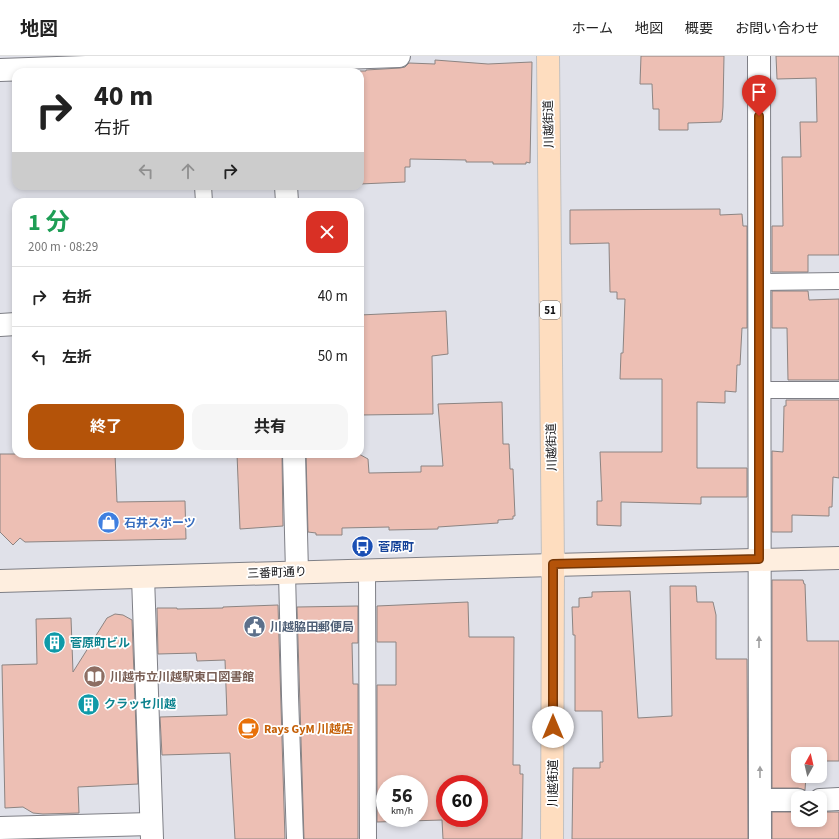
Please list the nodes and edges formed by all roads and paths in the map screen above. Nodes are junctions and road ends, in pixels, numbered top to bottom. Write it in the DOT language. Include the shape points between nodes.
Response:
graph roads {
  1 [pos="400,56"];
  2 [pos="548,56"];
  3 [pos="759,56"];
  4 [pos="283,63"];
  5 [pos="81,68"];
  6 [pos="0,70"];
  7 [pos="12,70"];
  8 [pos="839,281"];
  9 [pos="759,282"];
  10 [pos="12,324"];
  11 [pos="0,325"];
  12 [pos="759,390"];
  13 [pos="839,390"];
  14 [pos="294,458"];
  15 [pos="839,558"];
  16 [pos="759,559"];
  17 [pos="553,564"];
  18 [pos="367,570"];
  19 [pos="292,573"];
  20 [pos="142,577"];
  21 [pos="0,581"];
  22 [pos="839,799"];
  23 [pos="760,800"];
  24 [pos="791,800"];
  25 [pos="827,800"];
  26 [pos="0,828"];
  27 [pos="151,831"];
  28 [pos="296,839"];
  29 [pos="368,839"];
  30 [pos="552,839"];
  31 [pos="760,839"];
  1 -- 4 [label="street"];
  2 -- 17 [label="main road, 川越街道 / 51"];
  3 -- 9 [label="street"];
  4 -- 5 [label="street"];
  6 -- 7 [label="street"];
  8 -- 9 [label="lane"];
  9 -- 12 [label="street"];
  10 -- 11 [label="street"];
  12 -- 13 [label="lane"];
  12 -- 16 [label="street"];
  14 -- 19 [label="street"];
  15 -- 16 [label="street, 三番町通り"];
  16 -- 17 [label="street, 三番町通り"];
  23 -- 16 [label="street, one-way"];
  17 -- 18 [label="street, 三番町通り"];
  17 -- 30 [label="main road, 川越街道 / 51"];
  18 -- 19 [label="street, 三番町通り"];
  18 -- 29 [label="lane"];
  19 -- 20 [label="street, 三番町通り"];
  19 -- 28 [label="lane" via="290,696"];
  20 -- 21 [label="street, 三番町通り"];
  20 -- 27 [label="street"];
  22 -- 25 [label="street"];
  23 -- 24 [label="street"];
  23 -- 31 [label="street"];
  26 -- 27 [label="street"];
}
